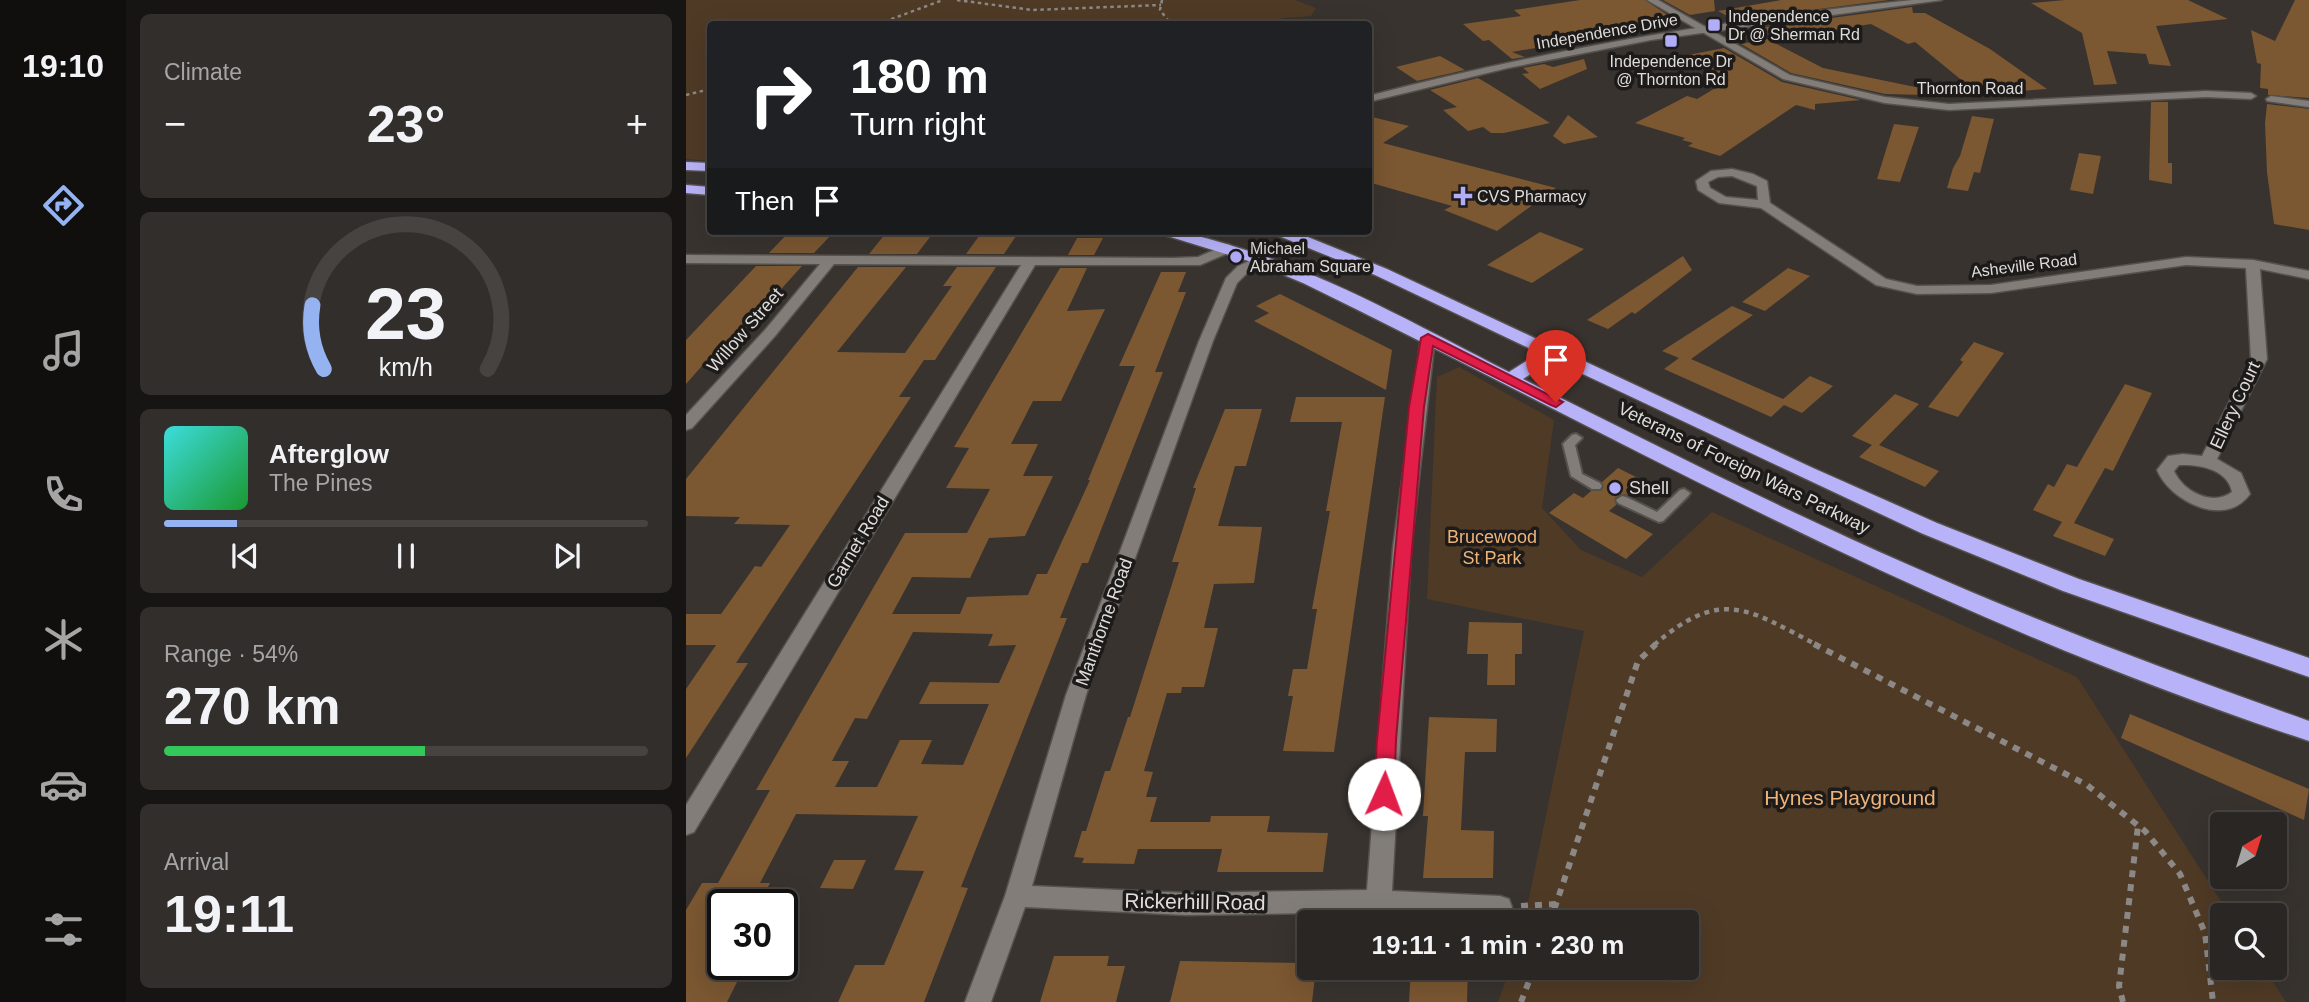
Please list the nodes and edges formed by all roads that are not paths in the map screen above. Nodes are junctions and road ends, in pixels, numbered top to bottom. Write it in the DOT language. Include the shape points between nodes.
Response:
graph roads {
  1 [pos="1651,0"];
  2 [pos="1938,0"];
  3 [pos="1900,2"];
  4 [pos="1880,3"];
  5 [pos="1703,30"];
  6 [pos="2251,96"];
  7 [pos="1372,98"];
  8 [pos="2271,99"];
  9 [pos="2309,104"];
  10 [pos="686,166"];
  11 [pos="707,167"];
  12 [pos="686,190"];
  13 [pos="707,191"];
  14 [pos="1764,205"];
  15 [pos="1181,235"];
  16 [pos="1289,235"];
  17 [pos="1228,248"];
  18 [pos="686,259"];
  19 [pos="831,259"];
  20 [pos="1031,260"];
  21 [pos="1261,260"];
  22 [pos="2253,264"];
  23 [pos="2309,275"];
  24 [pos="1428,338"];
  25 [pos="1552,353"];
  26 [pos="1510,379"];
  27 [pos="686,425"];
  28 [pos="1576,438"];
  29 [pos="2208,461"];
  30 [pos="1596,486"];
  31 [pos="1684,493"];
  32 [pos="1622,500"];
  33 [pos="2309,668"];
  34 [pos="2309,731"];
  35 [pos="686,825"];
  36 [pos="1017,896"];
  37 [pos="1379,901"];
  38 [pos="1500,907"];
  39 [pos="978,1002"];
  1 -- 5 [label="street, Thornton Road"];
  2 -- 3 [label="street, Independence Drive"];
  3 -- 4 [label="street, Independence Drive"];
  4 -- 5 [label="street, Independence Drive"];
  5 -- 6 [label="street, Thornton Road" via="1787,77 1915,104 1949,107 2206,94"];
  5 -- 7 [label="street, Independence Drive" via="1469,72"];
  8 -- 9 [label="street"];
  10 -- 11 [label="highway"];
  12 -- 13 [label="highway"];
  14 -- 14 [label="street, Asheville Road" via="1763,184 1749,176 1718,174 1702,181 1713,197"];
  14 -- 22 [label="street, Asheville Road" via="1881,282 1917,290 1992,289 2186,261"];
  15 -- 17 [label="highway, Veterans of Foreign Wars Parkway"];
  16 -- 25 [label="highway, Veterans of Foreign Wars Parkway" via="1372,268"];
  17 -- 20 [label="street" via="1191,262"];
  17 -- 21 [label="highway, Veterans of Foreign Wars Parkway"];
  18 -- 19 [label="street"];
  19 -- 20 [label="street"];
  19 -- 27 [label="street, Willow Street"];
  20 -- 35 [label="street, Garnet Road"];
  21 -- 24 [label="highway, Veterans of Foreign Wars Parkway"];
  21 -- 36 [label="street, Manthorne Road" via="1231,281 1206,341 1076,695"];
  22 -- 23 [label="street, Asheville Road"];
  22 -- 29 [label="street, Ellery Court" via="2259,359"];
  24 -- 26 [label="highway, Veterans of Foreign Wars Parkway"];
  24 -- 37 [label="street" via="1416,407 1391,689"];
  25 -- 26 [label="highway"];
  25 -- 33 [label="highway, Veterans of Foreign Wars Parkway" via="1929,528 2071,586"];
  26 -- 34 [label="highway, Veterans of Foreign Wars Parkway" via="1773,511 1933,584 2085,648"];
  28 -- 30 [label="lane" via="1569,444 1577,476"];
  31 -- 32 [label="lane" via="1658,518"];
  36 -- 37 [label="street, Rickerhill Road" via="1186,904"];
  36 -- 39 [label="street, Manthorne Road"];
  37 -- 38 [label="street, Rickerhill Road"];
}
